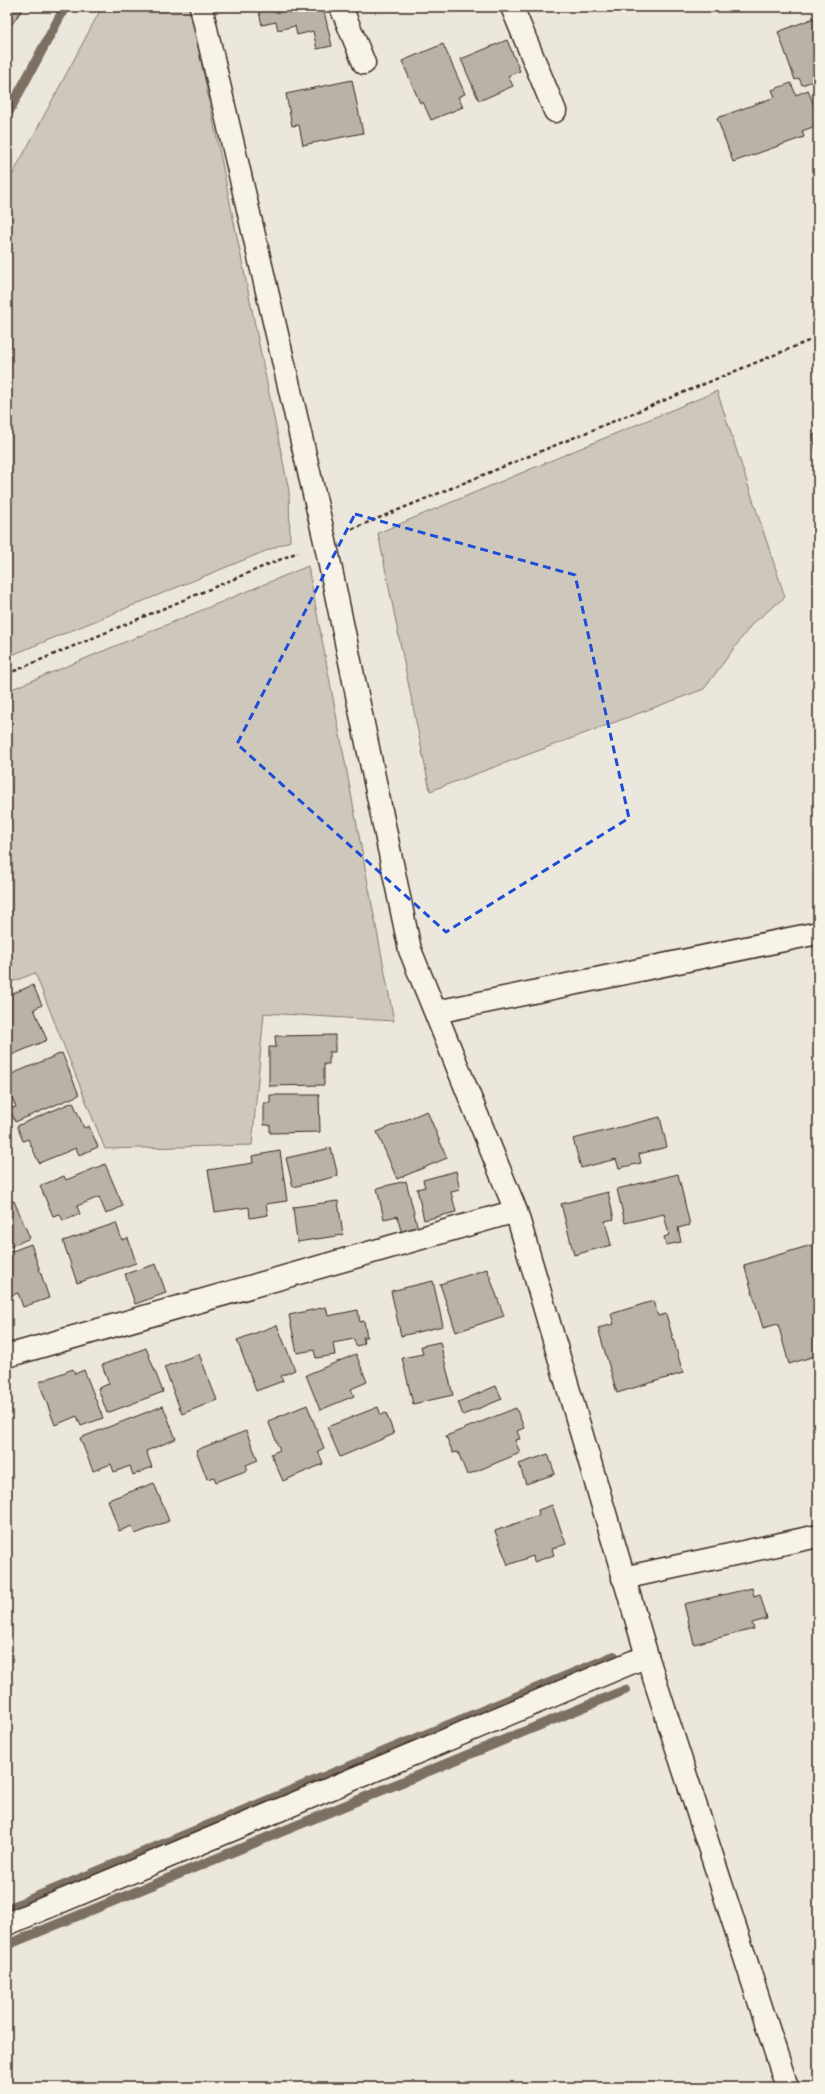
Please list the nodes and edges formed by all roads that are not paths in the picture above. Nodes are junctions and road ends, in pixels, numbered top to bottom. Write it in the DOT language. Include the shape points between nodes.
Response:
graph roads {
  1 [pos="201,7"];
  2 [pos="341,7"];
  3 [pos="512,7"];
  4 [pos="364,63"];
  5 [pos="556,111"];
  6 [pos="818,933"];
  7 [pos="436,1012"];
  8 [pos="516,1211"];
  9 [pos="7,1356"];
  10 [pos="818,1536"];
  11 [pos="623,1578"];
  12 [pos="646,1656"];
  13 [pos="7,1924"];
  14 [pos="787,2087"];
  1 -- 7 [label="street" via="325,540 410,950"];
  2 -- 4 [label="street"];
  3 -- 5 [label="street"];
  6 -- 7 [label="street"];
  7 -- 8 [label="street"];
  8 -- 9 [label="street"];
  8 -- 11 [label="street"];
  10 -- 11 [label="street"];
  11 -- 12 [label="street"];
  12 -- 13 [label="street"];
  12 -- 14 [label="street"];
}
